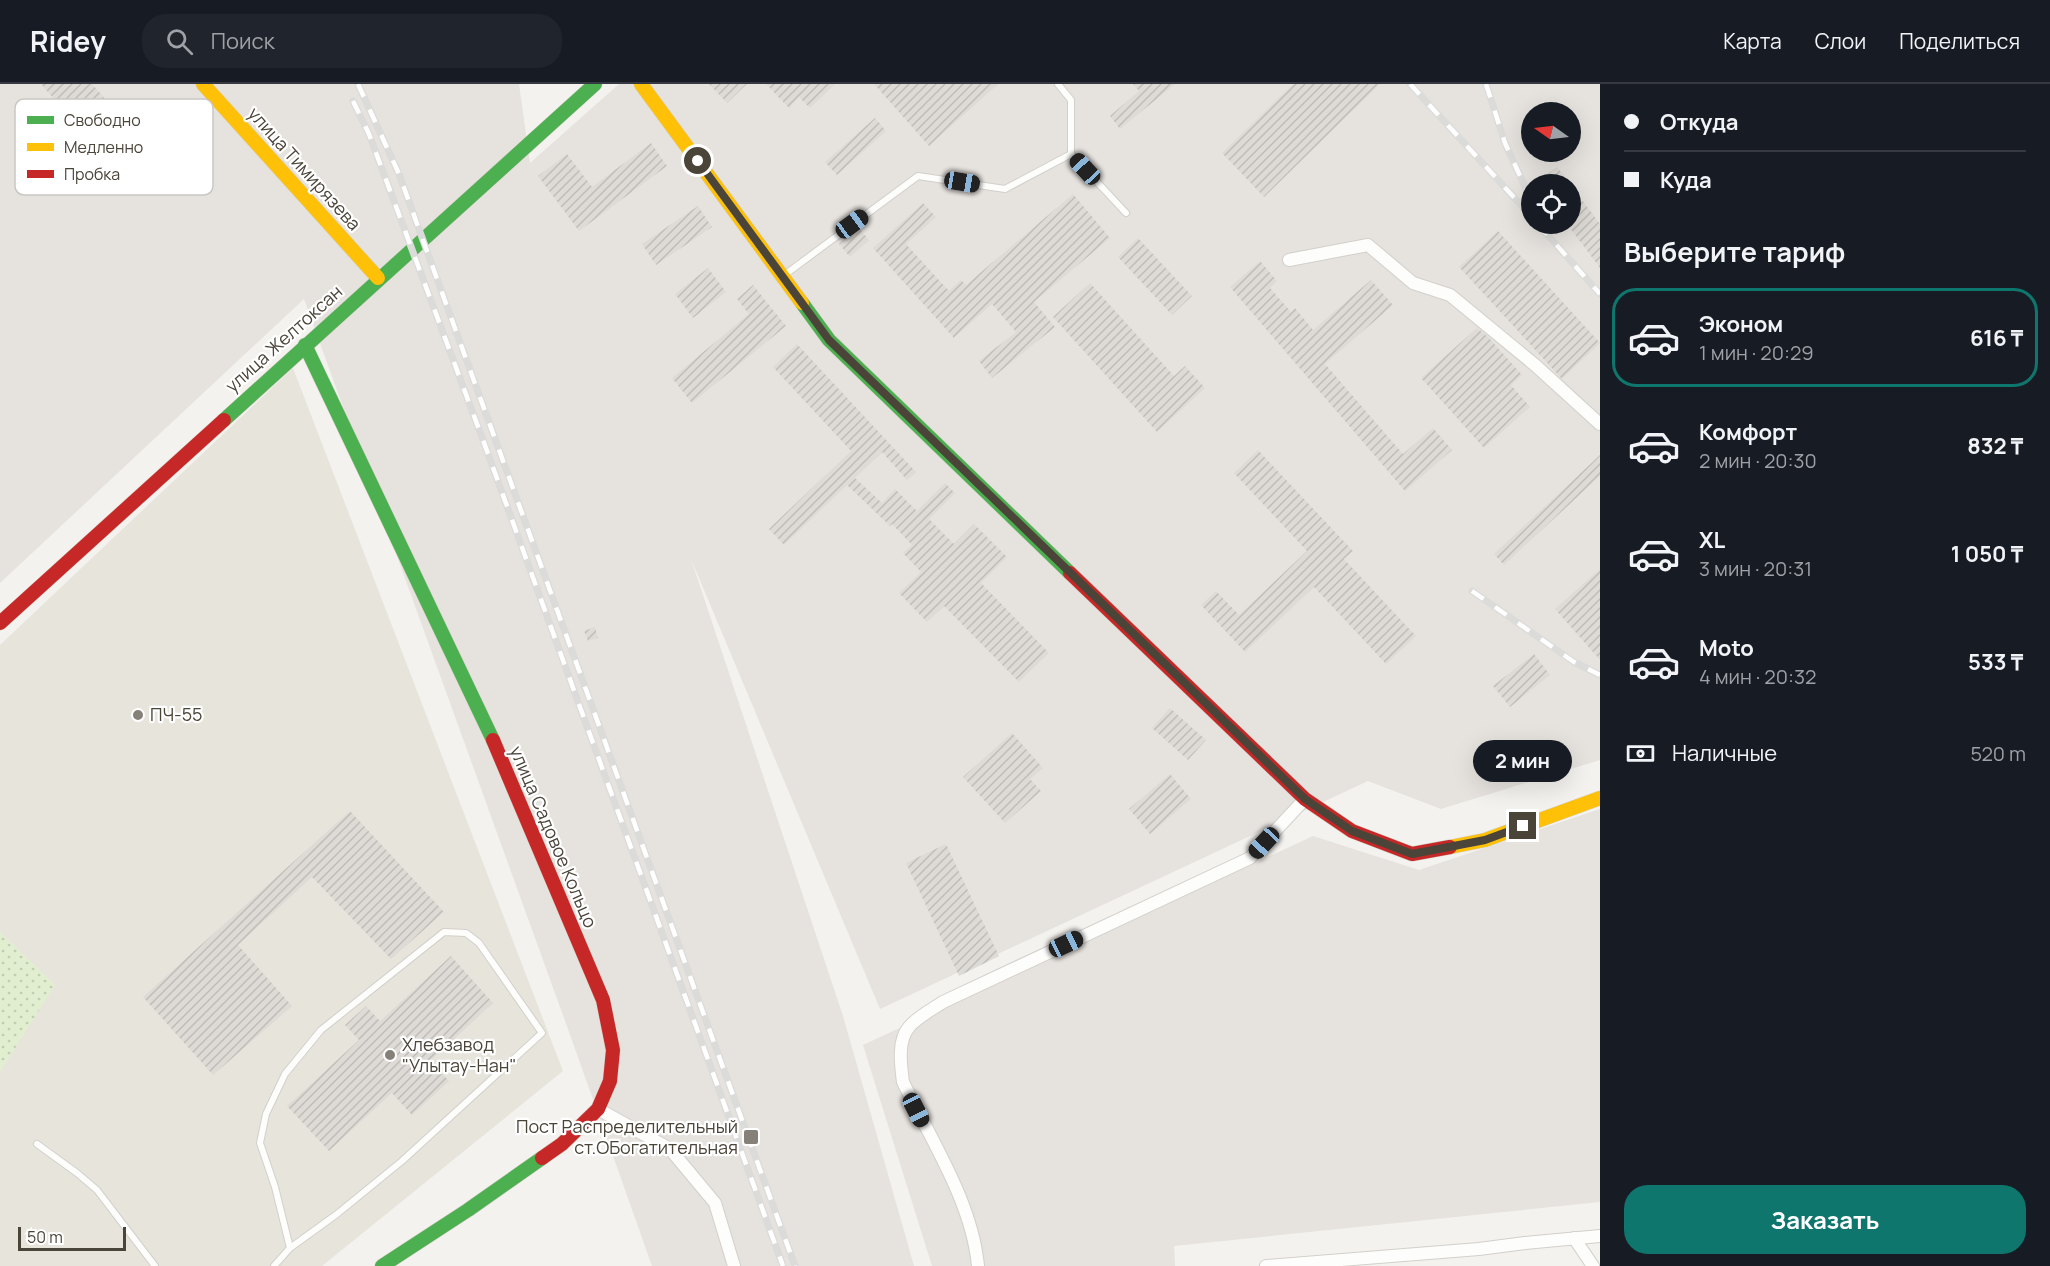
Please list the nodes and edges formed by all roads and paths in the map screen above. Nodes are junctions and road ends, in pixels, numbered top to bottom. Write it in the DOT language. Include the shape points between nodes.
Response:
graph roads {
  1 [pos="203,84"];
  2 [pos="595,84"];
  3 [pos="641,84"];
  4 [pos="1058,84"];
  5 [pos="1071,154"];
  6 [pos="1126,213"];
  7 [pos="1289,260"];
  8 [pos="782,276"];
  9 [pos="378,278"];
  10 [pos="305,345"];
  11 [pos="1600,424"];
  12 [pos="0,623"];
  13 [pos="1600,798"];
  14 [pos="1305,799"];
  15 [pos="598,1109"];
  16 [pos="37,1144"];
  17 [pos="1600,1236"];
  18 [pos="1574,1238"];
  19 [pos="290,1248"];
  20 [pos="155,1266"];
  21 [pos="274,1266"];
  22 [pos="382,1266"];
  23 [pos="734,1266"];
  24 [pos="978,1266"];
  25 [pos="1266,1266"];
  26 [pos="1593,1266"];
  1 -- 9 [label="street, улица Тимирязева"];
  2 -- 9 [label="street, улица Желтоксан"];
  3 -- 8 [label="street"];
  4 -- 5 [label="lane" via="1071,100"];
  5 -- 6 [label="lane"];
  5 -- 8 [label="lane" via="1005,189 918,176"];
  7 -- 11 [label="street" via="1368,245 1413,283 1450,295"];
  8 -- 14 [label="street" via="829,340"];
  9 -- 10 [label="street, улица Желтоксан"];
  10 -- 12 [label="street, улица Желтоксан"];
  10 -- 15 [label="street, улица Садовое Кольцо" via="499,754 603,1000 613,1050 610,1081"];
  13 -- 14 [label="street" via="1485,840 1412,854 1352,831"];
  14 -- 24 [label="street" via="1250,858 943,1002 908,1027 900,1061 903,1082 963,1203"];
  15 -- 22 [label="street, улица Садовое Кольцо" via="562,1144"];
  15 -- 23 [label="street" via="670,1149 715,1203"];
  16 -- 20 [label="lane" via="97,1190"];
  17 -- 18 [label="street"];
  18 -- 25 [label="street" via="1479,1250"];
  18 -- 26 [label="street"];
  19 -- 19 [label="lane" via="402,1161 542,1033 479,943 466,933 444,933 321,1030 285,1074 266,1114 260,1143"];
  19 -- 21 [label="lane"];
}
